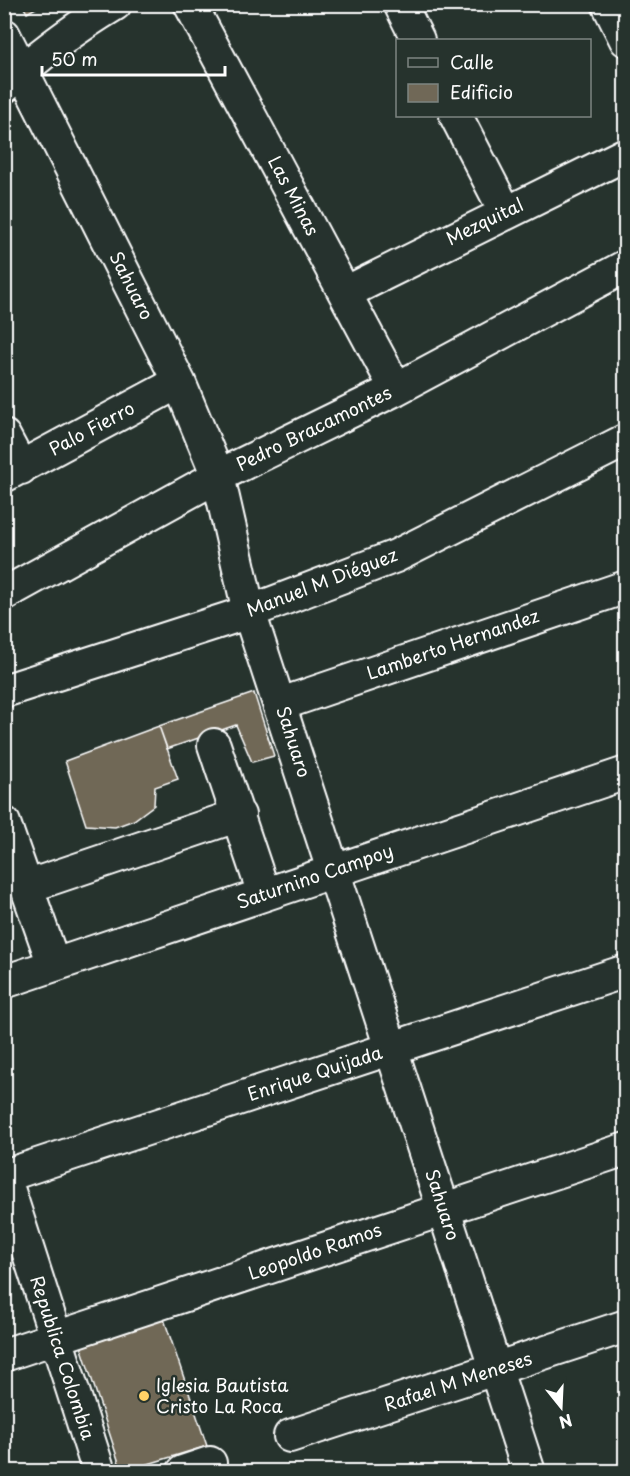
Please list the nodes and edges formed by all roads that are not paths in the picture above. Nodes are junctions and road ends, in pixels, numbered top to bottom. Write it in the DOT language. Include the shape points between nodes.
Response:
graph roads {
  1 [pos="115,4"];
  2 [pos="190,4"];
  3 [pos="400,4"];
  4 [pos="608,4"];
  5 [pos="4,35"];
  6 [pos="418,39"];
  7 [pos="626,40"];
  8 [pos="14,79"];
  9 [pos="457,117"];
  10 [pos="626,154"];
  11 [pos="505,211"];
  12 [pos="626,266"];
  13 [pos="345,292"];
  14 [pos="179,382"];
  15 [pos="396,389"];
  16 [pos="4,436"];
  17 [pos="626,440"];
  18 [pos="13,472"];
  19 [pos="218,476"];
  20 [pos="626,587"];
  21 [pos="4,594"];
  22 [pos="249,612"];
  23 [pos="4,691"];
  24 [pos="281,704"];
  25 [pos="214,745"];
  26 [pos="626,772"];
  27 [pos="239,815"];
  28 [pos="4,824"];
  29 [pos="333,871"];
  30 [pos="26,887"];
  31 [pos="264,894"];
  32 [pos="54,965"];
  33 [pos="626,971"];
  34 [pos="4,982"];
  35 [pos="391,1048"];
  36 [pos="626,1149"];
  37 [pos="4,1176"];
  38 [pos="444,1209"];
  39 [pos="626,1326"];
  40 [pos="56,1339"];
  41 [pos="4,1355"];
  42 [pos="496,1370"];
  43 [pos="290,1436"];
  44 [pos="99,1472"];
  45 [pos="529,1472"];
  1 -- 8 [label="street" via="87,21"];
  2 -- 13 [label="street, Las Minas"];
  3 -- 6 [label="street"];
  4 -- 7 [label="street"];
  5 -- 8 [label="street, Sahuaro"];
  8 -- 14 [label="street, Sahuaro"];
  9 -- 11 [label="street"];
  10 -- 11 [label="street, Mezquital"];
  11 -- 13 [label="street, Mezquital"];
  12 -- 15 [label="street, Pedro Bracamontes"];
  13 -- 15 [label="street, Las Minas"];
  14 -- 18 [label="street, Palo Fierro"];
  14 -- 19 [label="street, Sahuaro"];
  15 -- 19 [label="street, Pedro Bracamontes"];
  16 -- 18 [label="street"];
  17 -- 22 [label="street, Manuel M Diéguez" via="396,556"];
  19 -- 21 [label="street, Pedro Bracamontes"];
  19 -- 22 [label="street, Sahuaro"];
  20 -- 24 [label="street, Lamberto Hernandez"];
  22 -- 23 [label="street, Manuel M Diéguez"];
  22 -- 24 [label="street, Sahuaro"];
  24 -- 29 [label="street, Sahuaro"];
  25 -- 27 [label="street"];
  26 -- 29 [label="street, Saturnino Campoy"];
  27 -- 30 [label="street"];
  27 -- 31 [label="street"];
  28 -- 30 [label="street"];
  29 -- 31 [label="street, Saturnino Campoy"];
  29 -- 35 [label="street, Sahuaro"];
  30 -- 32 [label="street"];
  31 -- 32 [label="street, Saturnino Campoy"];
  32 -- 34 [label="street, Saturnino Campoy"];
  33 -- 35 [label="street, Enrique Quijada"];
  35 -- 37 [label="street, Enrique Quijada"];
  35 -- 38 [label="street, Sahuaro"];
  36 -- 38 [label="street, Leopoldo Ramos"];
  37 -- 40 [label="street, Republica Colombia"];
  38 -- 40 [label="street, Leopoldo Ramos"];
  38 -- 42 [label="street, Sahuaro"];
  39 -- 42 [label="street, Rafael M Meneses"];
  40 -- 41 [label="street, Leopoldo Ramos"];
  40 -- 44 [label="street, Republica Colombia"];
  42 -- 43 [label="street, Rafael M Meneses"];
  42 -- 45 [label="street, Sahuaro"];
}
